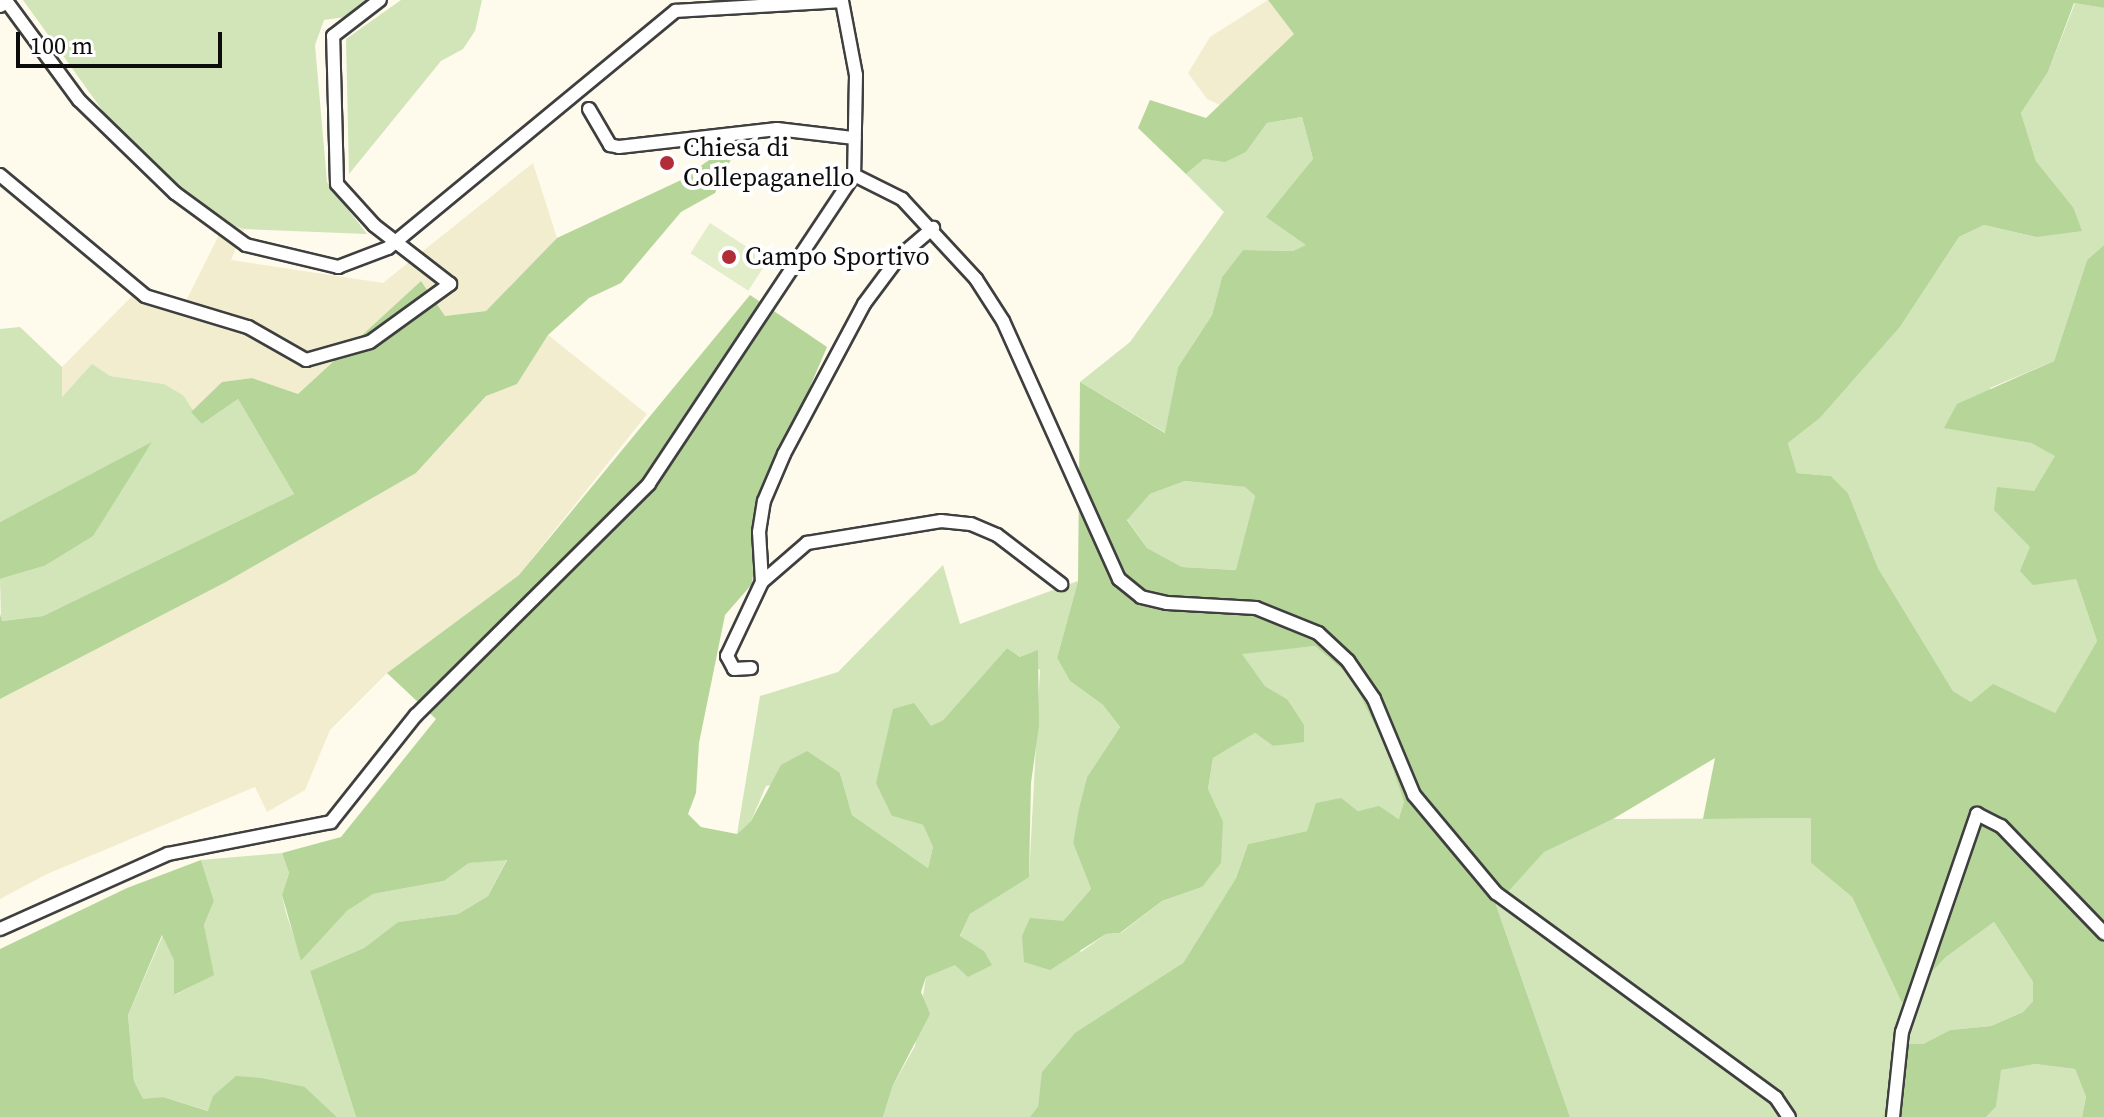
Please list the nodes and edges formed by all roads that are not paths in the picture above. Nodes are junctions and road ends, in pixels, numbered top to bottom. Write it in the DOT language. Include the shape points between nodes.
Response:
graph roads {
  1 [pos="380,0"];
  2 [pos="0,6"];
  3 [pos="589,109"];
  4 [pos="854,138"];
  5 [pos="0,175"];
  6 [pos="854,175"];
  7 [pos="933,228"];
  8 [pos="396,242"];
  9 [pos="762,582"];
  10 [pos="1061,584"];
  11 [pos="751,668"];
  12 [pos="0,929"];
  13 [pos="2104,933"];
  14 [pos="1789,1117"];
  15 [pos="1893,1117"];
  1 -- 8 [label="street" via="333,36 337,184"];
  2 -- 8 [label="street" via="7,2 79,100 164,183 246,245 338,267"];
  3 -- 4 [label="street" via="610,145 619,147 777,129"];
  4 -- 6 [label="street"];
  4 -- 8 [label="street" via="856,75 842,1 676,11"];
  5 -- 8 [label="street" via="145,296 248,327 306,360 370,342 450,284"];
  6 -- 7 [label="street" via="902,199"];
  6 -- 12 [label="street" via="649,484 416,715 331,822 168,854"];
  7 -- 9 [label="street" via="899,257 864,304 784,454 764,501 759,532"];
  7 -- 14 [label="street" via="1003,321 1119,579 1141,597 1256,608 1318,633 1348,661 1374,699 1414,795 1496,893 1776,1098"];
  9 -- 10 [label="street" via="807,543 941,521 971,524 997,535"];
  9 -- 11 [label="street" via="727,656 734,669"];
  13 -- 15 [label="street" via="2001,826 1977,814 1902,1032"];
}
